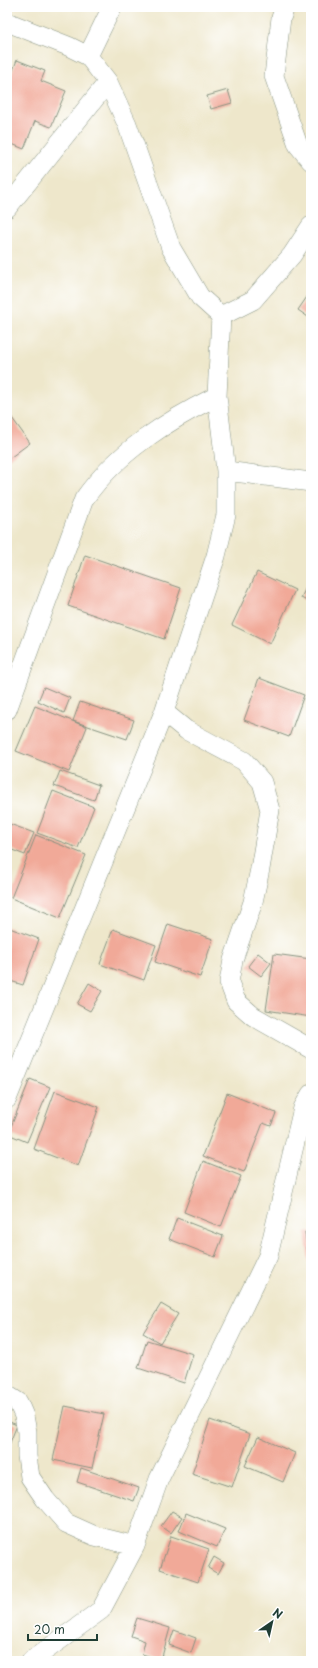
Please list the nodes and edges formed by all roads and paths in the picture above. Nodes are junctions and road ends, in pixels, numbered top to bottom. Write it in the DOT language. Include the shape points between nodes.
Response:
graph roads {
  1 [pos="112,7"];
  2 [pos="285,7"];
  3 [pos="7,22"];
  4 [pos="88,56"];
  5 [pos="108,82"];
  6 [pos="311,161"];
  7 [pos="7,208"];
  8 [pos="311,226"];
  9 [pos="221,316"];
  10 [pos="217,396"];
  11 [pos="226,471"];
  12 [pos="311,482"];
  13 [pos="7,710"];
  14 [pos="164,712"];
  15 [pos="311,1049"];
  16 [pos="311,1094"];
  17 [pos="7,1099"];
  18 [pos="7,1395"];
  19 [pos="135,1546"];
  20 [pos="31,1661"];
  1 -- 4 [label="street"];
  2 -- 6 [label="street" via="281,18 274,76 298,144"];
  3 -- 4 [label="street"];
  4 -- 5 [label="street"];
  5 -- 7 [label="street"];
  5 -- 9 [label="street" via="127,124 171,248 200,297"];
  8 -- 9 [label="street" via="292,255 253,300"];
  9 -- 10 [label="street"];
  10 -- 11 [label="street"];
  10 -- 13 [label="street" via="164,425 140,442 96,482 84,499"];
  11 -- 12 [label="street"];
  11 -- 14 [label="street" via="226,515 216,556"];
  14 -- 15 [label="street" via="186,730 244,761 262,782 270,810 262,862 229,982 236,1001 253,1016"];
  14 -- 17 [label="street"];
  16 -- 19 [label="street" via="303,1108 268,1256 159,1479"];
  18 -- 19 [label="street" via="18,1402 24,1416 30,1477 66,1523 95,1536"];
  19 -- 20 [label="street" via="101,1610"];
}
